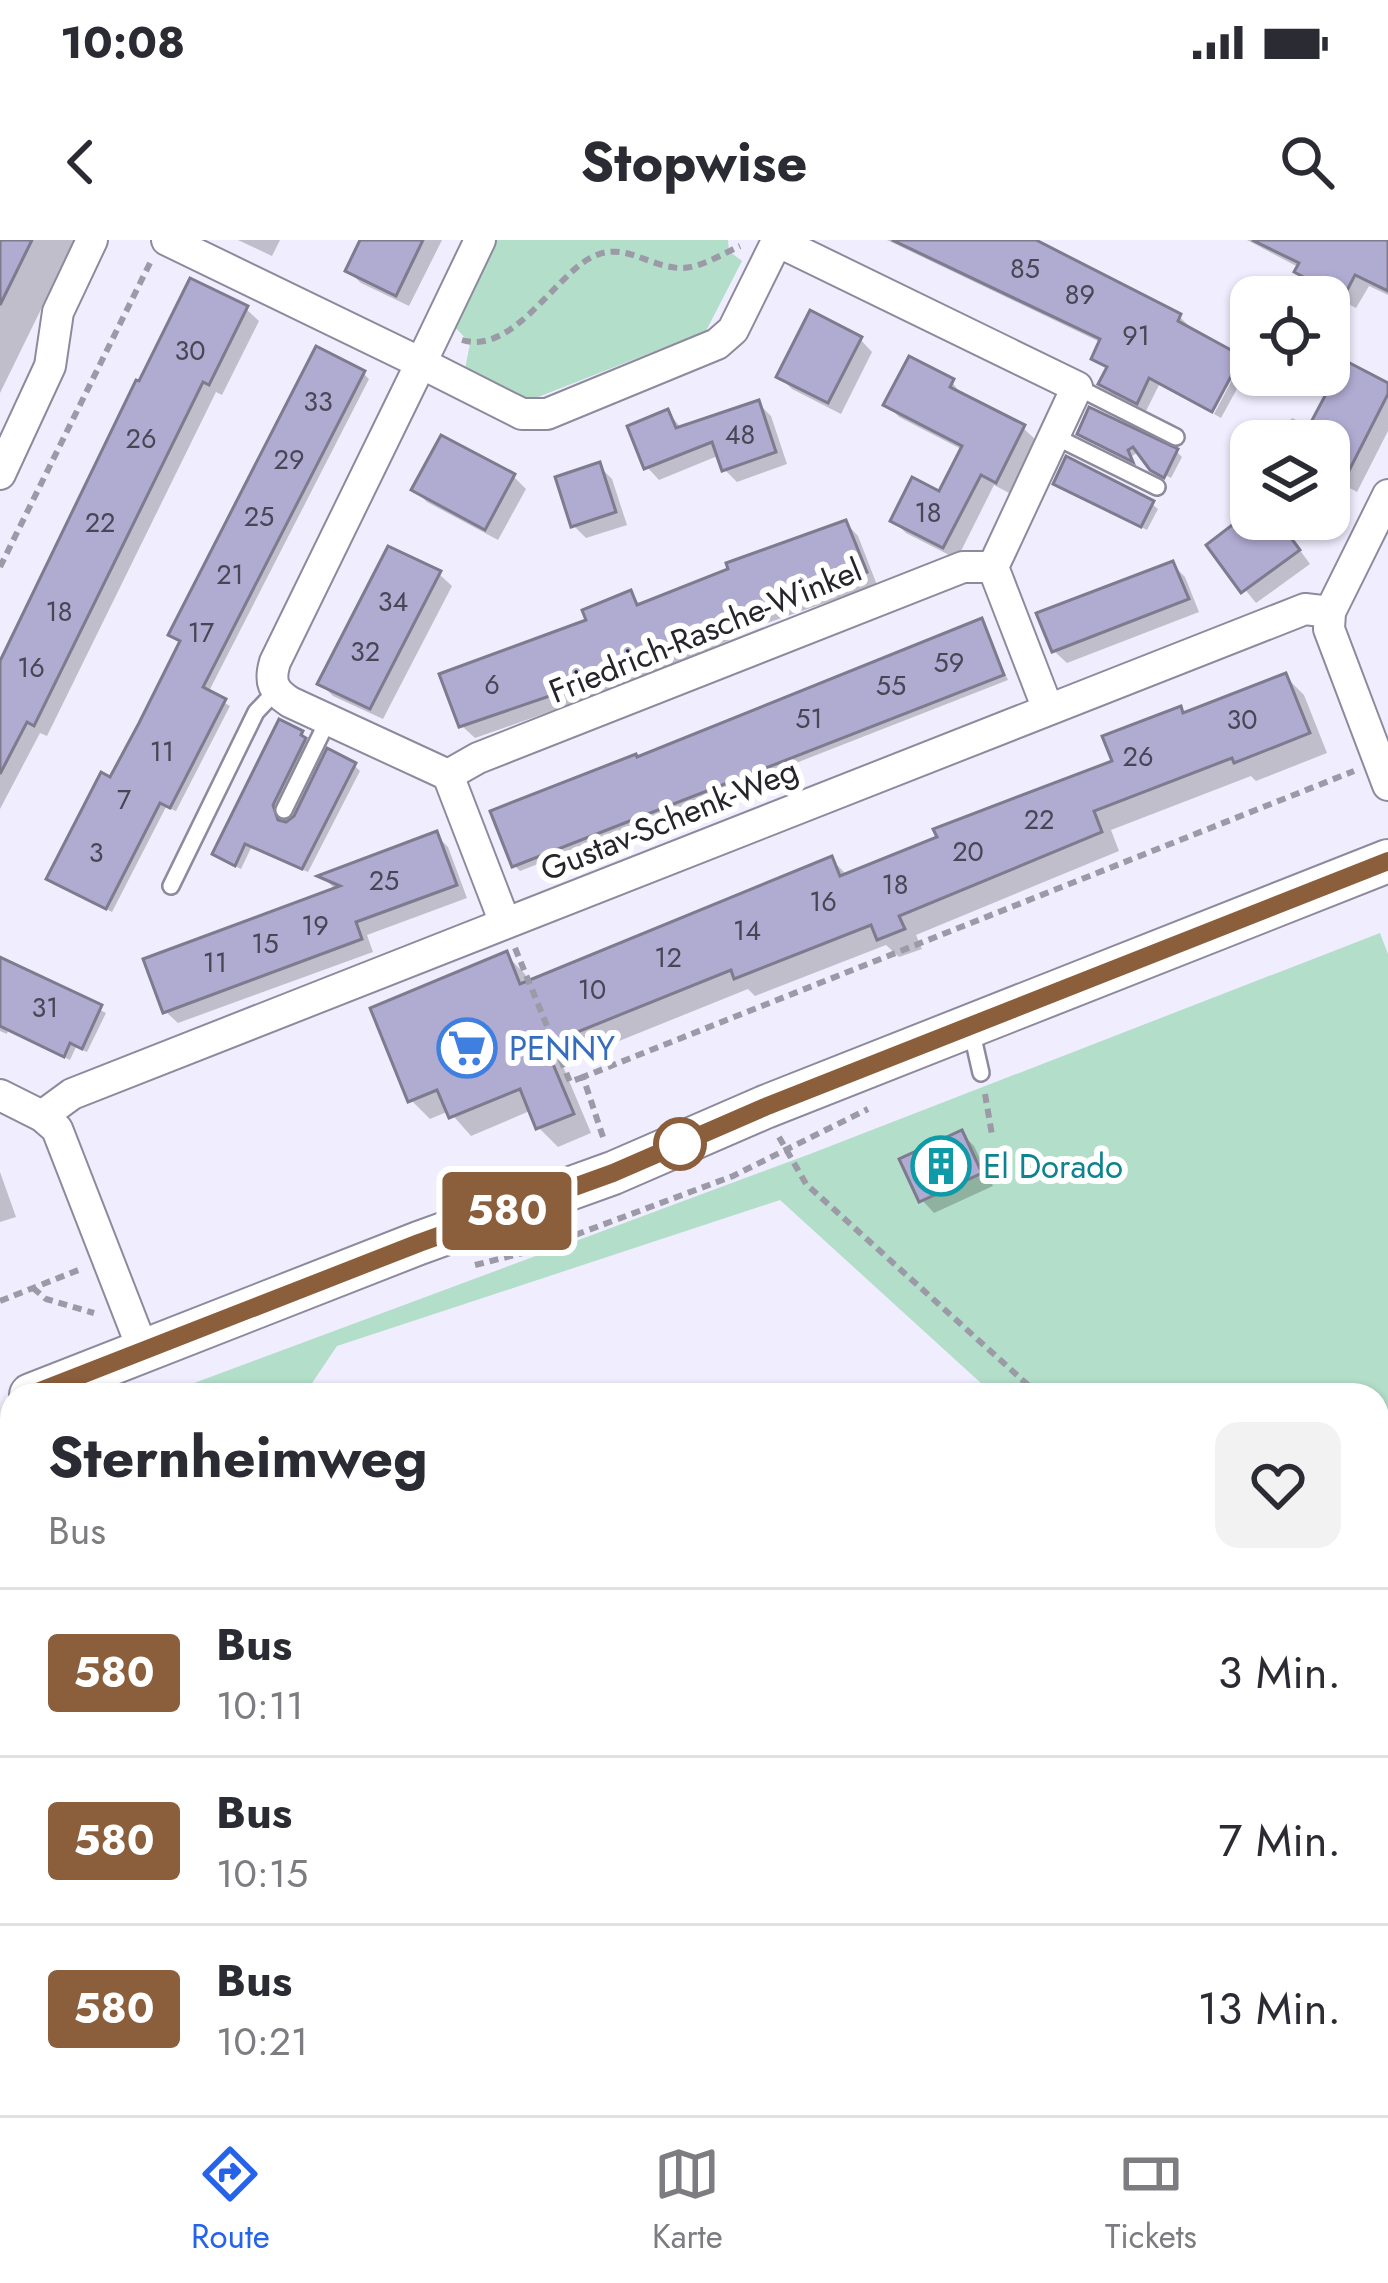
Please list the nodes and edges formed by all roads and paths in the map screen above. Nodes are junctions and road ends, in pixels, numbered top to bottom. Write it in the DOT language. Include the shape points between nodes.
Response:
graph roads {
  1 [pos="92,240"];
  2 [pos="480,240"];
  3 [pos="777,240"];
  4 [pos="159,250"];
  5 [pos="729,251"];
  6 [pos="470,343"];
  7 [pos="421,363"];
  8 [pos="1077,388"];
  9 [pos="1054,436"];
  10 [pos="1176,437"];
  11 [pos="0,474"];
  12 [pos="1157,488"];
  13 [pos="1388,495"];
  14 [pos="0,567"];
  15 [pos="993,568"];
  16 [pos="1330,612"];
  17 [pos="275,692"];
  18 [pos="1047,707"];
  19 [pos="328,720"];
  20 [pos="1385,768"];
  21 [pos="448,775"];
  22 [pos="284,810"];
  23 [pos="1388,860"];
  24 [pos="171,886"];
  25 [pos="505,922"];
  26 [pos="971,1026"];
  27 [pos="982,1073"];
  28 [pos="583,1077"];
  29 [pos="0,1095"];
  30 [pos="765,1107"];
  31 [pos="42,1116"];
  32 [pos="992,1136"];
  33 [pos="605,1143"];
  34 [pos="107,1260"];
  35 [pos="33,1288"];
  36 [pos="0,1301"];
  37 [pos="136,1331"];
  38 [pos="51,1383"];
  39 [pos="1026,1383"];
  1 -- 11 [label="street" via="58,312 50,366"];
  2 -- 7 [label="street"];
  3 -- 7 [label="street" via="733,330 717,344 547,414 522,414"];
  3 -- 8 [label="street"];
  4 -- 7 [label="street"];
  4 -- 14 [label="path"];
  5 -- 6 [label="path" via="681,268 621,251 598,254 519,323"];
  7 -- 17 [label="street" via="274,662"];
  8 -- 9 [label="street"];
  8 -- 10 [label="lane"];
  9 -- 12 [label="lane"];
  9 -- 15 [label="street"];
  13 -- 16 [label="street"];
  15 -- 18 [label="street"];
  15 -- 21 [label="street, Friedrich-Rasche-Winkel" via="963,566"];
  16 -- 18 [label="street, Gustav-Schenk-Weg" via="1305,609"];
  16 -- 20 [label="street" via="1329,629"];
  17 -- 19 [label="street"];
  17 -- 24 [label="lane" via="256,712"];
  18 -- 25 [label="street, Gustav-Schenk-Weg"];
  19 -- 21 [label="street"];
  19 -- 22 [label="lane"];
  20 -- 28 [label="path"];
  21 -- 25 [label="street"];
  23 -- 26 [label="street"];
  25 -- 28 [label="path" via="570,1082"];
  25 -- 31 [label="street, Gustav-Schenk-Weg" via="72,1094"];
  26 -- 27 [label="lane"];
  26 -- 30 [label="street"];
  27 -- 32 [label="path"];
  28 -- 33 [label="path"];
  29 -- 31 [label="street"];
  30 -- 37 [label="street" via="613,1173"];
  30 -- 39 [label="path" via="806,1184"];
  31 -- 34 [label="street" via="57,1129"];
  34 -- 35 [label="path"];
  34 -- 37 [label="street"];
  35 -- 36 [label="path"];
  35 -- 37 [label="path"];
  37 -- 38 [label="street"];
}
